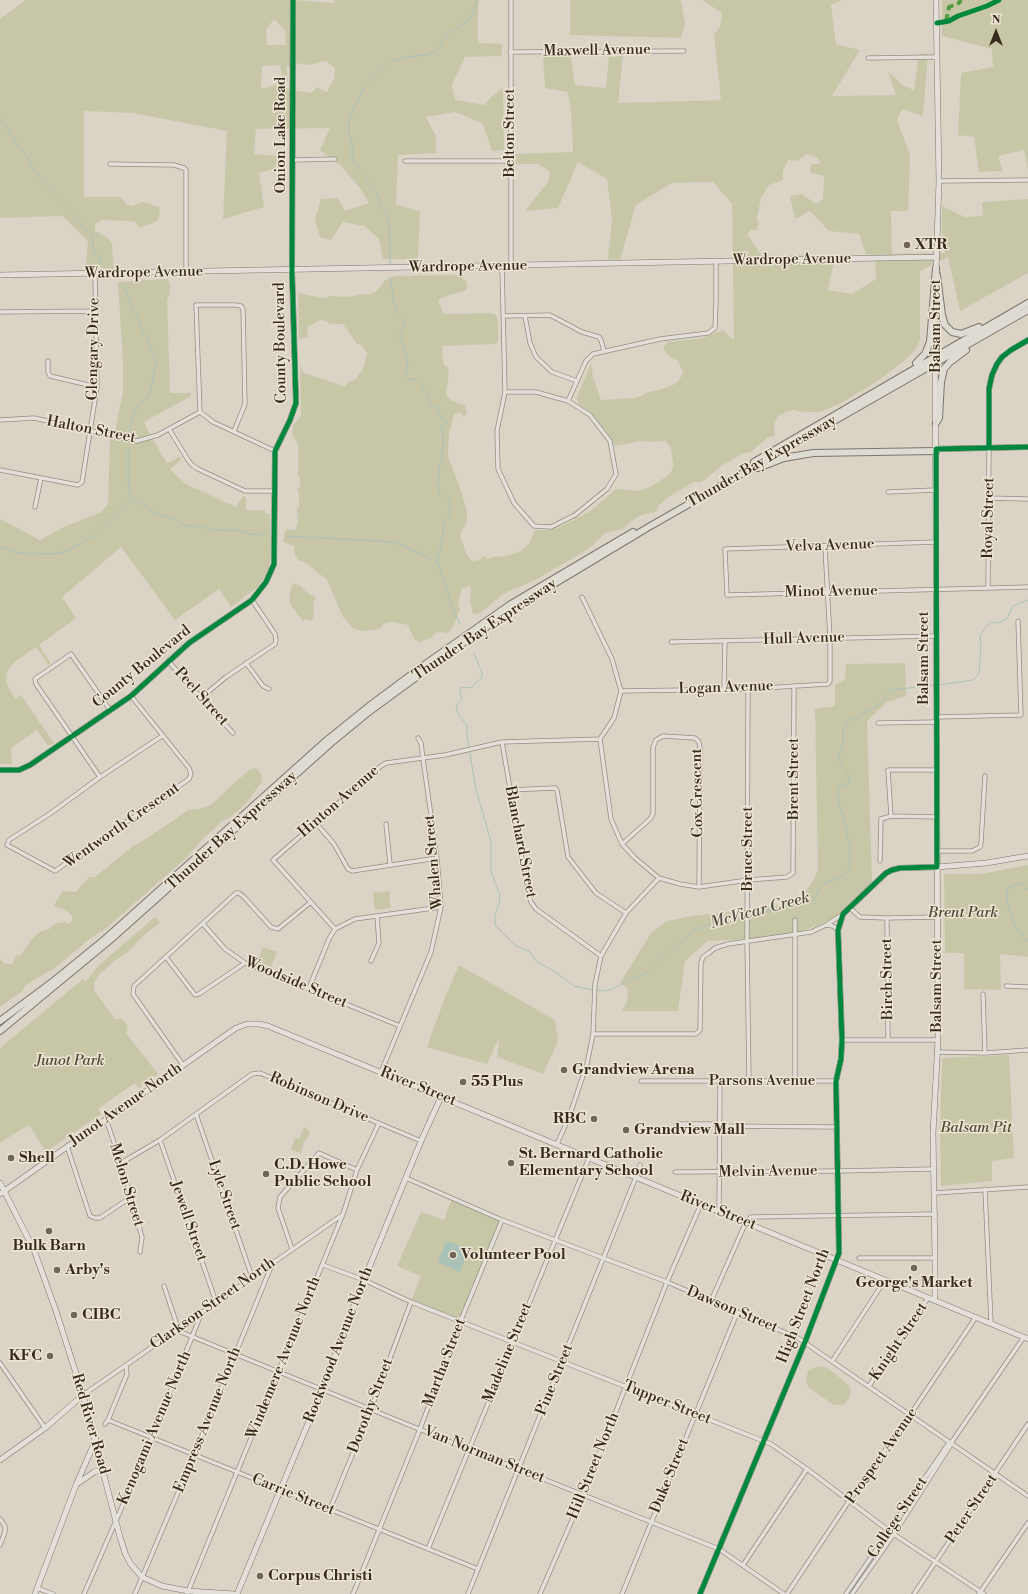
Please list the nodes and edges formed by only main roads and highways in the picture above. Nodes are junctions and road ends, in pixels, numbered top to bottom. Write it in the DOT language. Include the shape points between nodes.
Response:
graph roads {
  1 [pos="293,0"];
  2 [pos="936,0"];
  3 [pos="935,257"];
  4 [pos="936,268"];
  5 [pos="292,271"];
  6 [pos="0,276"];
  7 [pos="1028,303"];
  8 [pos="1028,310"];
  9 [pos="1010,313"];
  10 [pos="1028,340"];
  11 [pos="973,342"];
  12 [pos="935,356"];
  13 [pos="936,364"];
  14 [pos="886,385"];
  15 [pos="936,423"];
  16 [pos="1028,447"];
  17 [pos="989,448"];
  18 [pos="936,450"];
  19 [pos="728,481"];
  20 [pos="0,770"];
  21 [pos="1028,856"];
  22 [pos="937,867"];
  23 [pos="2,1020"];
  24 [pos="12,1022"];
  25 [pos="250,1024"];
  26 [pos="0,1031"];
  27 [pos="0,1035"];
  28 [pos="442,1097"];
  29 [pos="0,1183"];
  30 [pos="2,1192"];
  31 [pos="838,1260"];
  32 [pos="931,1299"];
  33 [pos="1026,1338"];
  34 [pos="83,1395"];
  35 [pos="96,1439"];
  36 [pos="0,1460"];
  37 [pos="104,1469"];
  38 [pos="76,1485"];
  39 [pos="188,1593"];
  40 [pos="35,1594"];
  41 [pos="236,1594"];
  42 [pos="700,1594"];
  1 -- 5 [label="main road, Onion Lake Road"];
  2 -- 3 [label="main road, Balsam Street" via="939,181"];
  3 -- 4 [label="main road, Balsam Street"];
  3 -- 5 [label="main road, Wardrope Avenue"];
  4 -- 9 [label="highway" via="944,325 952,332 961,334"];
  4 -- 12 [label="main road, Balsam Street"];
  4 -- 14 [label="highway" via="928,350 919,361"];
  5 -- 6 [label="main road, Wardrope Avenue"];
  5 -- 20 [label="main road, County Boulevard" via="296,403 275,451 274,564 266,582 252,600 189,643 130,696 72,737 27,767"];
  7 -- 9 [label="highway, Thunder Bay Expressway"];
  8 -- 11 [label="highway, Thunder Bay Expressway"];
  9 -- 12 [label="highway, Thunder Bay Expressway"];
  10 -- 17 [label="main road" via="1002,357 992,375 989,394"];
  11 -- 13 [label="highway, Thunder Bay Expressway"];
  11 -- 15 [label="highway" via="944,369 939,418"];
  12 -- 13 [label="main road, Balsam Street"];
  12 -- 14 [label="highway, Thunder Bay Expressway"];
  13 -- 15 [label="main road, Balsam Street"];
  13 -- 19 [label="highway, Thunder Bay Expressway"];
  14 -- 23 [label="highway, Thunder Bay Expressway" via="511,604 438,654 327,740 105,938"];
  15 -- 18 [label="main road, Balsam Street"];
  16 -- 17 [label="main road"];
  17 -- 18 [label="main road"];
  18 -- 19 [label="highway" via="803,454 774,461"];
  18 -- 22 [label="main road, Balsam Street"];
  19 -- 24 [label="highway, Thunder Bay Expressway" via="514,608 376,706 109,941"];
  21 -- 22 [label="main road"];
  22 -- 31 [label="main road, High Street North" via="900,868 886,873 843,914 838,930 842,1040 836,1081"];
  22 -- 32 [label="main road, Balsam Street" via="938,1040 933,1169 935,1296"];
  24 -- 26 [label="highway, Thunder Bay Expressway"];
  24 -- 27 [label="highway"];
  25 -- 28 [label="main road, River Street" via="268,1026"];
  25 -- 30 [label="main road, Junot Avenue North" via="236,1028"];
  28 -- 31 [label="main road, River Street"];
  28 -- 41 [label="main road, Rockwood Avenue North" via="421,1141 322,1390"];
  29 -- 30 [label="main road, Red River Road"];
  30 -- 34 [label="main road, Red River Road" via="34,1250"];
  31 -- 32 [label="main road, River Street"];
  31 -- 42 [label="main road, High Street North"];
  32 -- 33 [label="main road, River Street"];
  34 -- 35 [label="main road, Red River Road"];
  34 -- 36 [label="main road" via="45,1428"];
  35 -- 37 [label="main road, Red River Road"];
  35 -- 38 [label="main road"];
  37 -- 38 [label="main road" via="94,1472"];
  37 -- 39 [label="main road, Red River Road" via="116,1521 130,1563 142,1577"];
  38 -- 40 [label="main road"];
  39 -- 41 [label="main road, Red River Road"];
}
